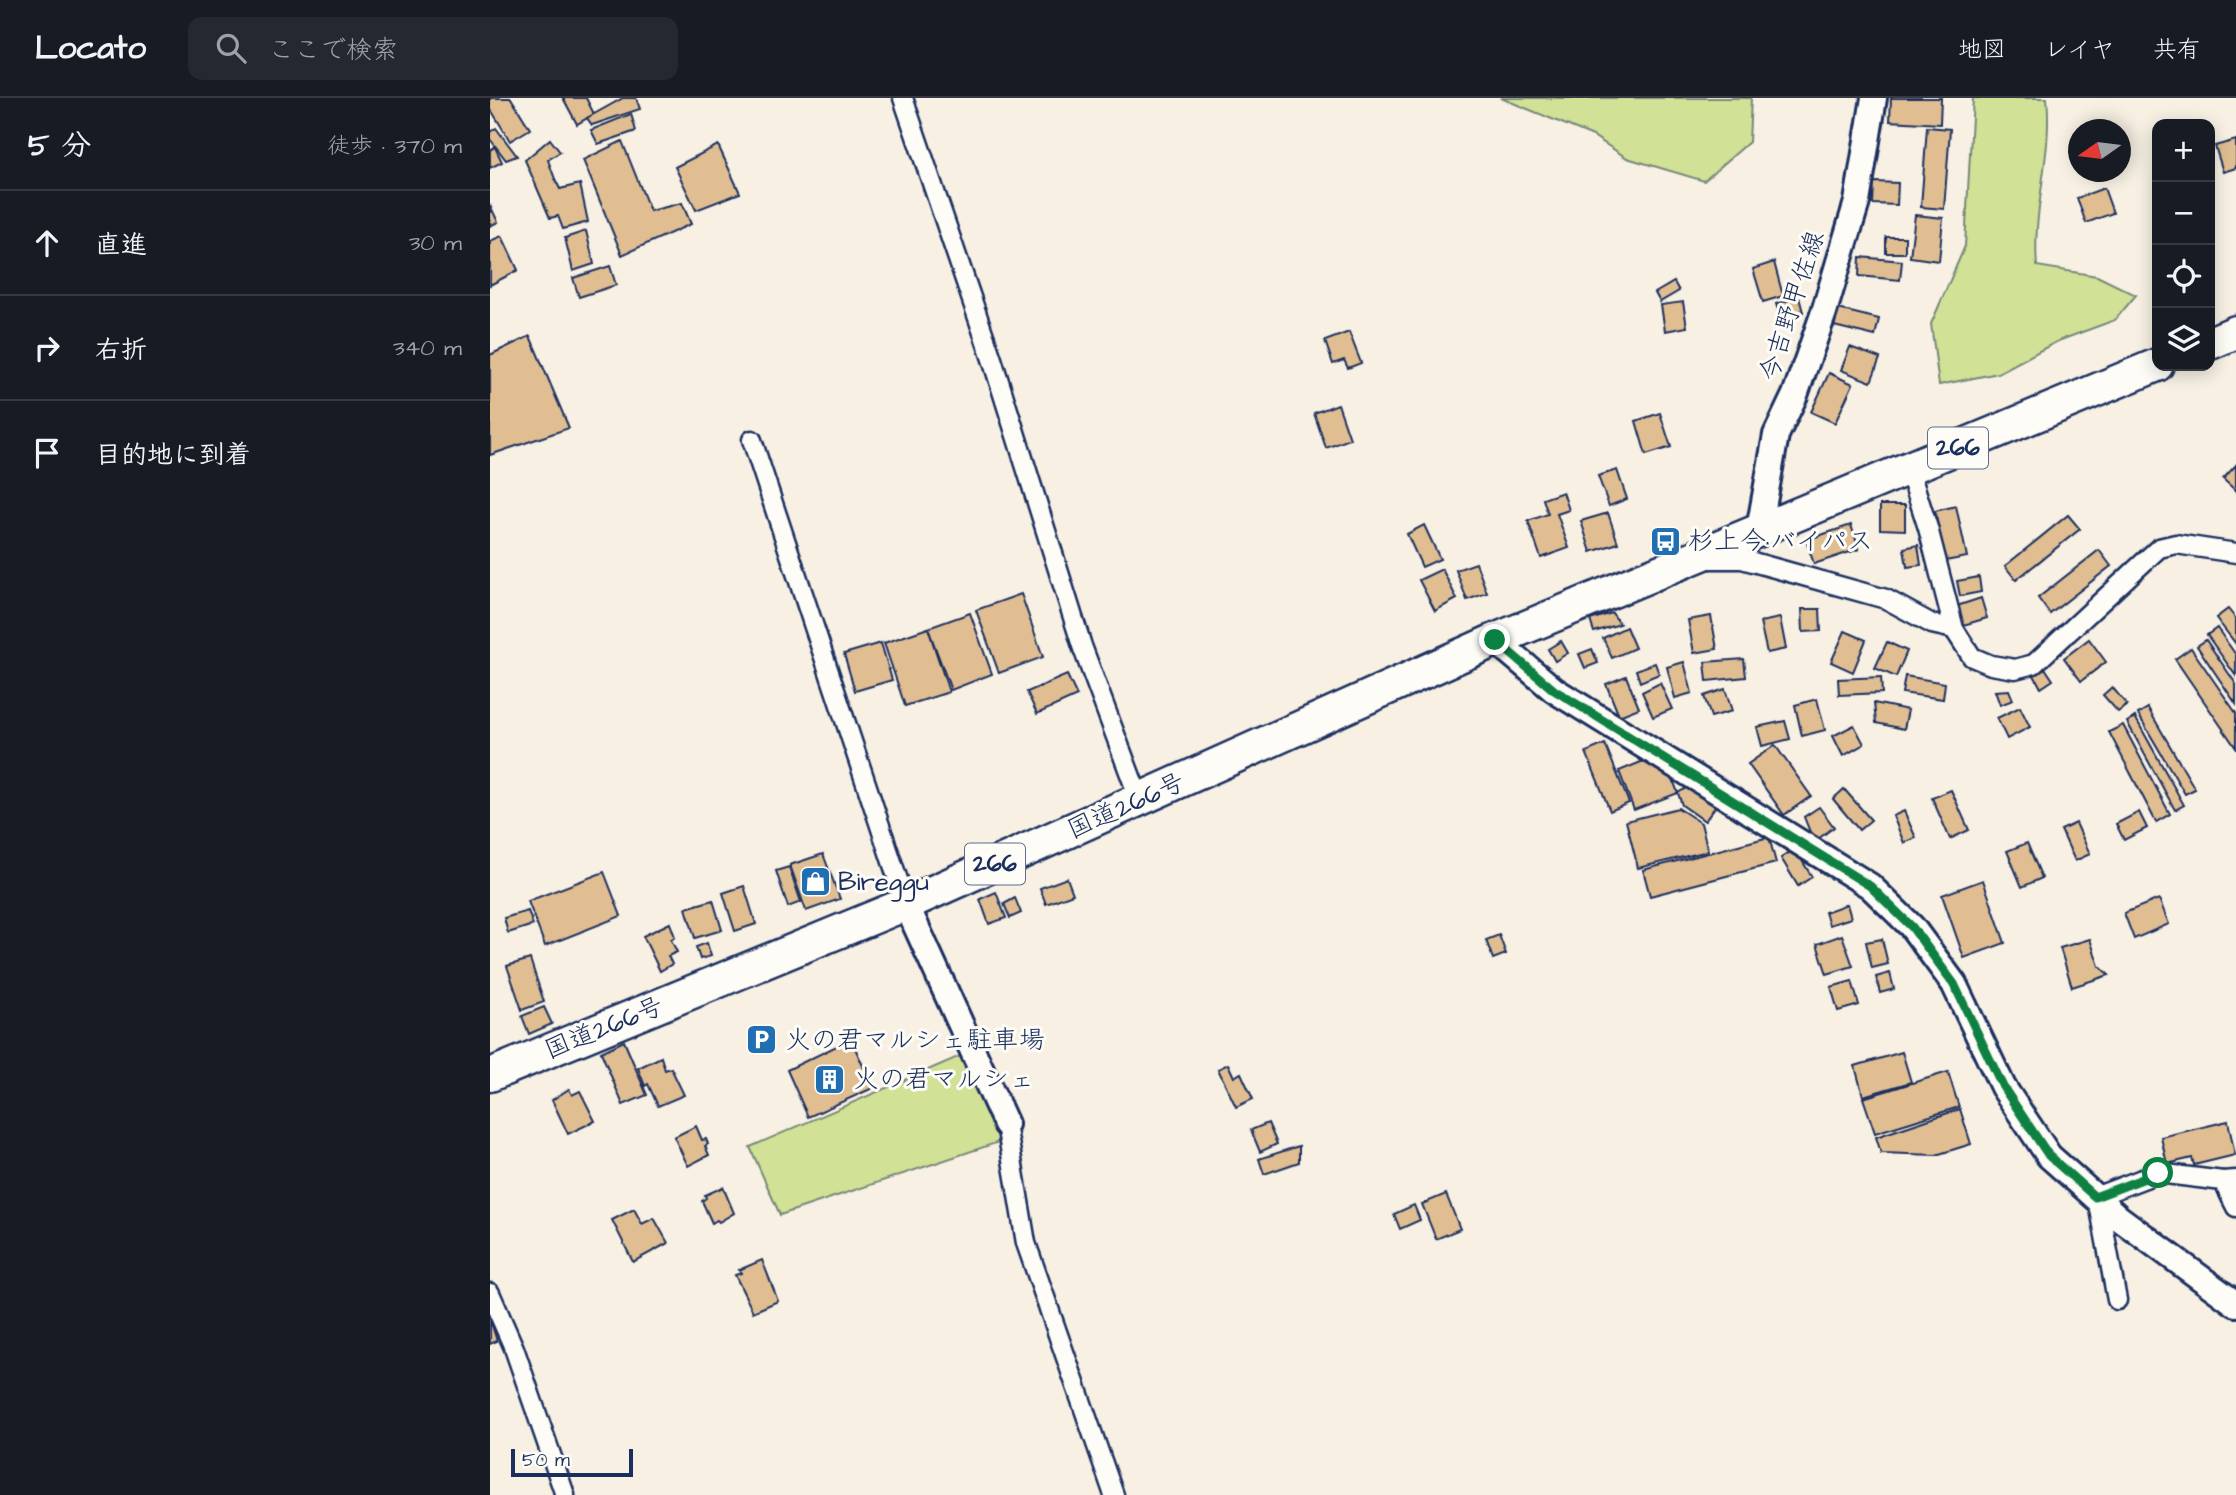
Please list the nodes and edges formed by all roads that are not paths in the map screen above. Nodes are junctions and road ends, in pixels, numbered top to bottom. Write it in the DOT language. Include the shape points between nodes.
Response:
graph roads {
  1 [pos="903,98"];
  2 [pos="1874,98"];
  3 [pos="2236,332"];
  4 [pos="2215,341"];
  5 [pos="2152,367"];
  6 [pos="752,440"];
  7 [pos="1909,469"];
  8 [pos="1759,530"];
  9 [pos="2236,553"];
  10 [pos="1688,559"];
  11 [pos="1954,629"];
  12 [pos="1495,640"];
  13 [pos="1140,801"];
  14 [pos="906,904"];
  15 [pos="490,1075"];
  16 [pos="1006,1125"];
  17 [pos="2229,1181"];
  18 [pos="2095,1197"];
  19 [pos="2236,1207"];
  20 [pos="490,1293"];
  21 [pos="2117,1300"];
  22 [pos="2236,1304"];
  23 [pos="565,1495"];
  24 [pos="1114,1495"];
  1 -- 13 [label="street" via="992,359 1082,646"];
  2 -- 8 [label="street, 今吉野甲佐線" via="1857,202 1824,312 1776,435"];
  3 -- 4 [label="highway"];
  5 -- 7 [label="highway, 266"];
  6 -- 14 [label="street"];
  7 -- 8 [label="highway, 266"];
  7 -- 11 [label="street"];
  8 -- 10 [label="highway, 国道266号 / 266"];
  9 -- 11 [label="street" via="2176,544 2159,548 2034,664 2015,669 1972,657"];
  10 -- 11 [label="street" via="1742,559 1886,599 1932,624"];
  10 -- 12 [label="highway, 国道266号 / 266"];
  12 -- 13 [label="highway, 国道266号 / 266"];
  12 -- 18 [label="street" via="1554,690 1870,886 1912,927 1954,984 2003,1087 2049,1156"];
  13 -- 14 [label="highway, 国道266号 / 266"];
  14 -- 15 [label="highway, 国道266号 / 266"];
  14 -- 16 [label="street"];
  16 -- 24 [label="street" via="1026,1243"];
  17 -- 18 [label="street" via="2158,1173"];
  17 -- 19 [label="street"];
  18 -- 21 [label="street"];
  18 -- 22 [label="street"];
  20 -- 23 [label="street"];
}
